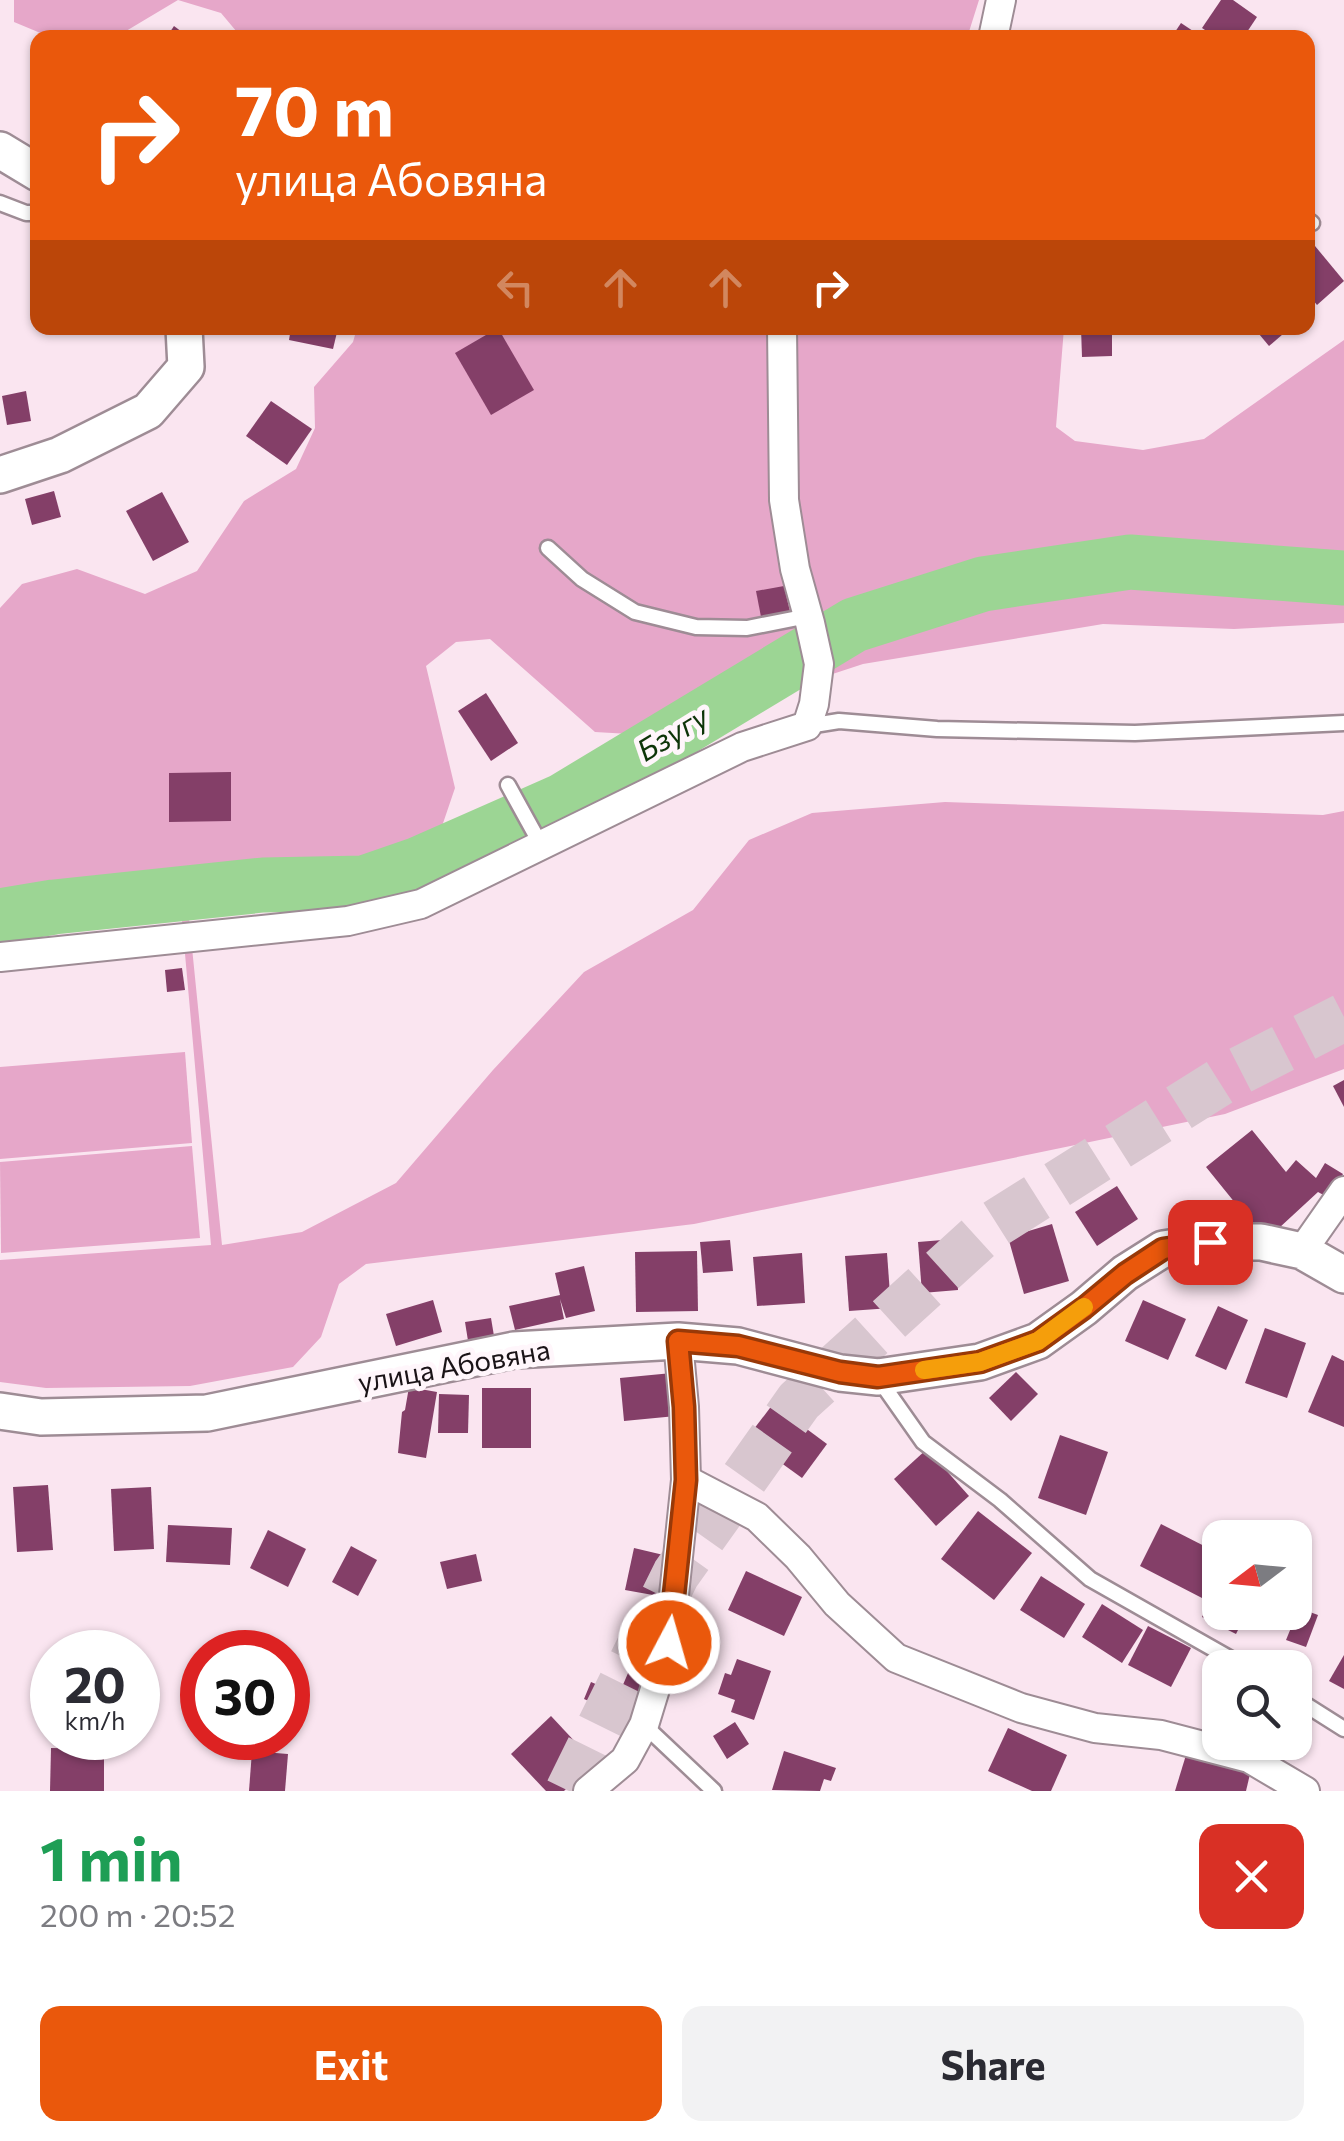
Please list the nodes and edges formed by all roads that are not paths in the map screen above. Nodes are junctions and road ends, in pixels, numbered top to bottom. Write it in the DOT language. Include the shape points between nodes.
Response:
graph roads {
  1 [pos="1002,0"];
  2 [pos="995,30"];
  3 [pos="0,150"];
  4 [pos="30,168"];
  5 [pos="0,204"];
  6 [pos="30,213"];
  7 [pos="184,335"];
  8 [pos="782,335"];
  9 [pos="0,475"];
  10 [pos="548,548"];
  11 [pos="809,620"];
  12 [pos="1344,723"];
  13 [pos="807,726"];
  14 [pos="508,786"];
  15 [pos="538,838"];
  16 [pos="0,956"];
  17 [pos="1344,1191"];
  18 [pos="1302,1251"];
  19 [pos="1344,1275"];
  20 [pos="678,1341"];
  21 [pos="878,1377"];
  22 [pos="0,1411"];
  23 [pos="686,1480"];
  24 [pos="1215,1650"];
  25 [pos="1312,1709"];
  26 [pos="644,1726"];
  27 [pos="1344,1729"];
  28 [pos="588,1791"];
  29 [pos="714,1791"];
  30 [pos="1305,1791"];
  1 -- 2 [label="street"];
  3 -- 4 [label="street"];
  5 -- 6 [label="lane"];
  7 -- 9 [label="street" via="186,367 148,411 60,455"];
  8 -- 11 [label="street" via="784,500"];
  10 -- 11 [label="lane" via="582,580 634,612 696,626"];
  11 -- 13 [label="street" via="818,664"];
  12 -- 13 [label="lane" via="1135,733 839,721"];
  13 -- 15 [label="street"];
  14 -- 15 [label="lane"];
  15 -- 16 [label="street" via="421,904 348,921"];
  17 -- 18 [label="street"];
  18 -- 19 [label="street, улица Абовяна"];
  18 -- 21 [label="street, улица Абовяна" via="1261,1242 1163,1249 1038,1341 980,1362"];
  20 -- 21 [label="street, улица Абовяна" via="738,1346"];
  20 -- 22 [label="street, улица Абовяна" via="514,1350 207,1413 41,1417"];
  20 -- 23 [label="street"];
  21 -- 24 [label="lane" via="923,1442 1090,1579"];
  23 -- 26 [label="street" via="669,1643"];
  23 -- 30 [label="street" via="757,1517 896,1658 1021,1708 1249,1758"];
  25 -- 27 [label="lane"];
  26 -- 28 [label="street" via="625,1760"];
  26 -- 29 [label="lane"];
}
